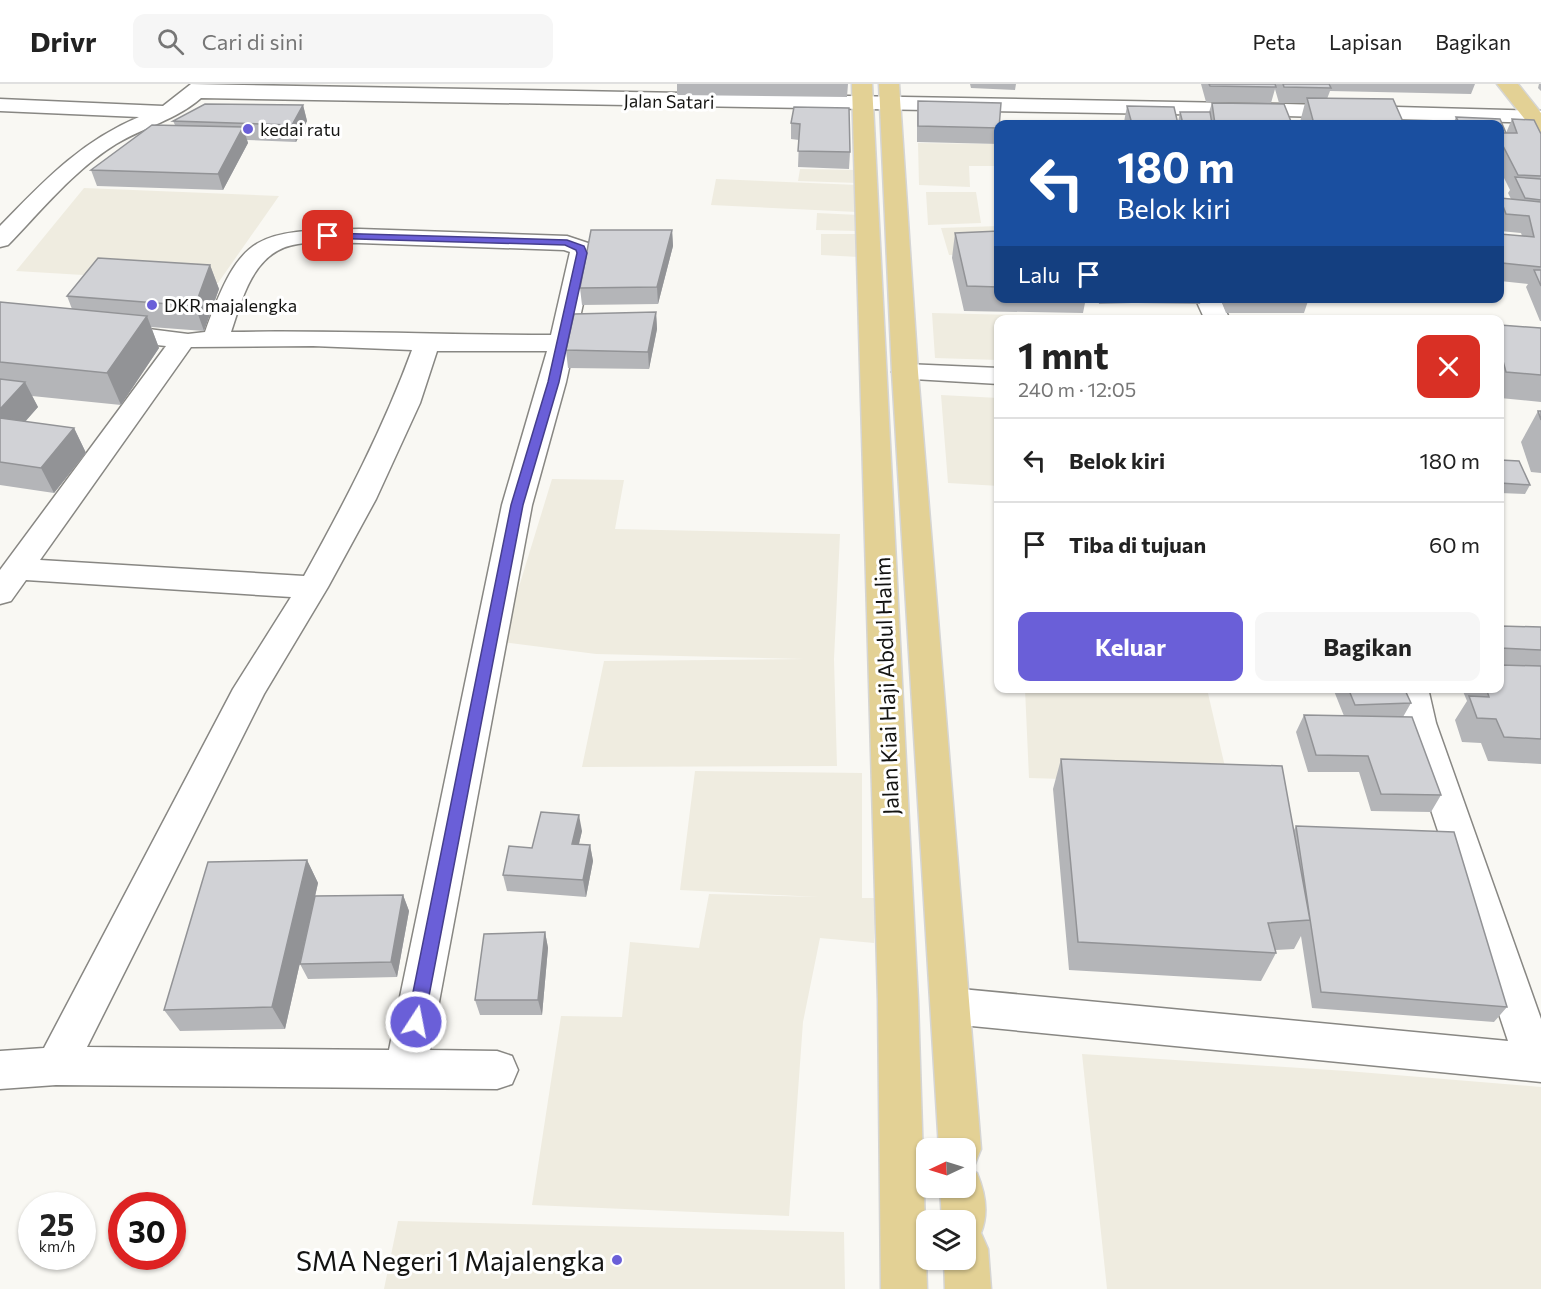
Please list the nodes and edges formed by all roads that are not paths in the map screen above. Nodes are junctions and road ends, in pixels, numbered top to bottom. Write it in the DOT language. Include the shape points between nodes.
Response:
graph roads {
  1 [pos="1507,84"];
  2 [pos="199,88"];
  3 [pos="477,91"];
  4 [pos="876,94"];
  5 [pos="0,105"];
  6 [pos="168,112"];
  7 [pos="1283,114"];
  8 [pos="1091,116"];
  9 [pos="1539,120"];
  10 [pos="0,240"];
  11 [pos="80,329"];
  12 [pos="183,340"];
  13 [pos="214,340"];
  14 [pos="427,343"];
  15 [pos="562,343"];
  16 [pos="905,372"];
  17 [pos="994,376"];
  18 [pos="8,581"];
  19 [pos="313,587"];
  20 [pos="1412,693"];
  21 [pos="951,1006"];
  22 [pos="1538,1063"];
  23 [pos="56,1066"];
  24 [pos="406,1069"];
  25 [pos="0,1070"];
  26 [pos="497,1070"];
  27 [pos="959,1138"];
  28 [pos="967,1270"];
  29 [pos="904,1289"];
  30 [pos="968,1289"];
  1 -- 9 [label="main road"];
  2 -- 3 [label="street, Jalan Satari"];
  2 -- 6 [label="street"];
  3 -- 4 [label="street, Jalan Satari"];
  4 -- 8 [label="street, Jalan Satari"];
  4 -- 16 [label="main road, Jalan Kiai Haji Abdul Halim"];
  4 -- 29 [label="main road, Jalan Kiai Haji Abdul Halim"];
  5 -- 6 [label="street"];
  6 -- 10 [label="street" via="109,140 69,169"];
  7 -- 8 [label="street, Jalan Satari"];
  7 -- 9 [label="street, Jalan Satari"];
  11 -- 12 [label="street"];
  12 -- 13 [label="street"];
  12 -- 18 [label="street"];
  13 -- 14 [label="street" via="313,338"];
  13 -- 15 [label="street" via="247,263 258,252 296,237 328,236 575,245 582,253"];
  14 -- 15 [label="street"];
  14 -- 19 [label="street" via="401,413 361,499"];
  15 -- 24 [label="street" via="517,505"];
  16 -- 17 [label="street"];
  16 -- 21 [label="main road, Jalan Kiai Haji Abdul Halim"];
  18 -- 19 [label="street"];
  19 -- 23 [label="street" via="250,689"];
  20 -- 22 [label="street" via="1419,723"];
  21 -- 22 [label="street"];
  21 -- 27 [label="main road, Jalan Kiai Haji Abdul Halim"];
  23 -- 24 [label="street"];
  23 -- 25 [label="street"];
  24 -- 26 [label="street"];
  28 -- 30 [label="main road"];
}
